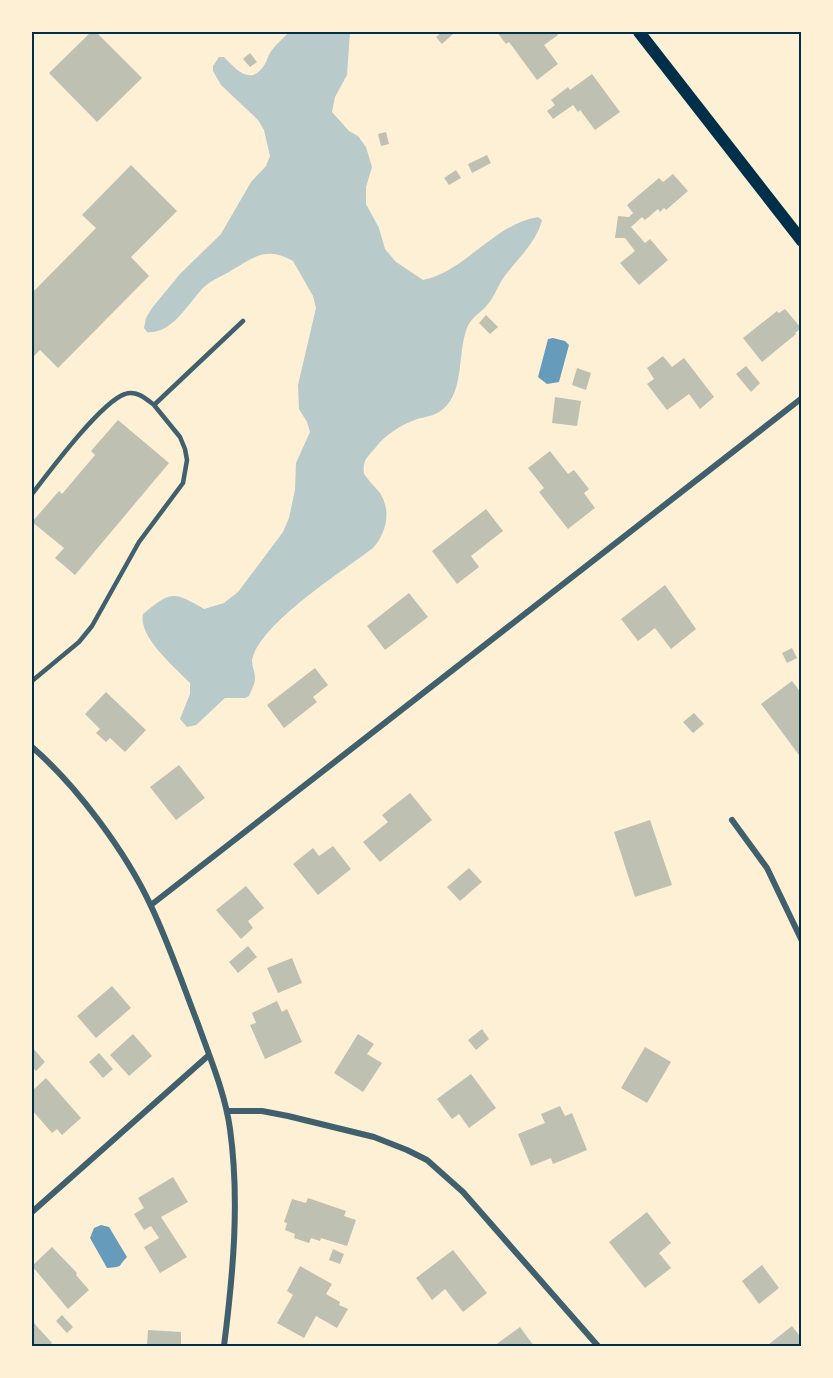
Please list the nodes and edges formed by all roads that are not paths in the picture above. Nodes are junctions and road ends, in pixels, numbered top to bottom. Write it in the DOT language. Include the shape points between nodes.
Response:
graph roads {
  1 [pos="639,32"];
  2 [pos="801,241"];
  3 [pos="243,321"];
  4 [pos="801,398"];
  5 [pos="154,405"];
  6 [pos="32,494"];
  7 [pos="32,681"];
  8 [pos="32,747"];
  9 [pos="732,820"];
  10 [pos="151,905"];
  11 [pos="801,941"];
  12 [pos="209,1055"];
  13 [pos="227,1111"];
  14 [pos="32,1212"];
  15 [pos="224,1347"];
  16 [pos="598,1347"];
  1 -- 2 [label="main road"];
  3 -- 5 [label="lane"];
  4 -- 10 [label="street"];
  5 -- 6 [label="lane" via="134,393 118,397 94,418"];
  5 -- 7 [label="lane" via="185,448 183,483 140,542 86,634"];
  8 -- 10 [label="street" via="85,805"];
  9 -- 11 [label="street" via="767,868"];
  10 -- 12 [label="street"];
  12 -- 13 [label="street"];
  12 -- 14 [label="street"];
  13 -- 15 [label="street" via="233,1151 234,1217"];
  13 -- 16 [label="street" via="262,1111 374,1137 427,1160 470,1200"];
}
